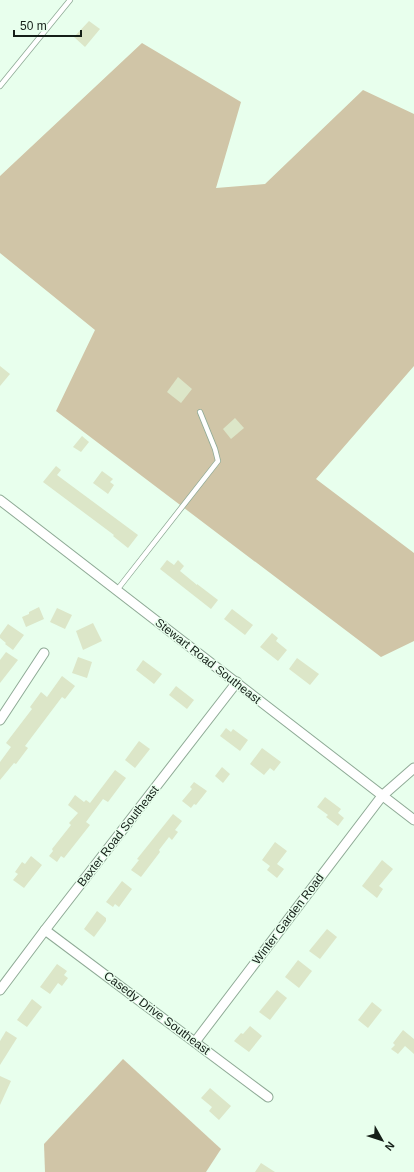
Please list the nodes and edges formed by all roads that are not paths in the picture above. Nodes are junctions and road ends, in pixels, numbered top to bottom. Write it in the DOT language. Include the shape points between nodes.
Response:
graph roads {
  1 [pos="70,0"];
  2 [pos="0,86"];
  3 [pos="200,412"];
  4 [pos="0,500"];
  5 [pos="117,590"];
  6 [pos="44,653"];
  7 [pos="237,682"];
  8 [pos="0,720"];
  9 [pos="414,768"];
  10 [pos="382,796"];
  11 [pos="414,820"];
  12 [pos="45,930"];
  13 [pos="0,990"];
  14 [pos="195,1042"];
  15 [pos="268,1097"];
  1 -- 2 [label="lane"];
  3 -- 5 [label="lane" via="218,462"];
  4 -- 5 [label="street, Stewart Road Southeast"];
  5 -- 7 [label="street, Stewart Road Southeast"];
  6 -- 8 [label="street"];
  7 -- 10 [label="street, Stewart Road Southeast"];
  7 -- 12 [label="street, Baxter Road Southeast"];
  9 -- 10 [label="street"];
  10 -- 11 [label="street, Stewart Road Southeast"];
  10 -- 14 [label="street, Winter Garden Road"];
  12 -- 13 [label="street, Baxter Road Southeast"];
  12 -- 14 [label="street, Casedy Drive Southeast"];
  14 -- 15 [label="street, Casedy Drive Southeast"];
}
